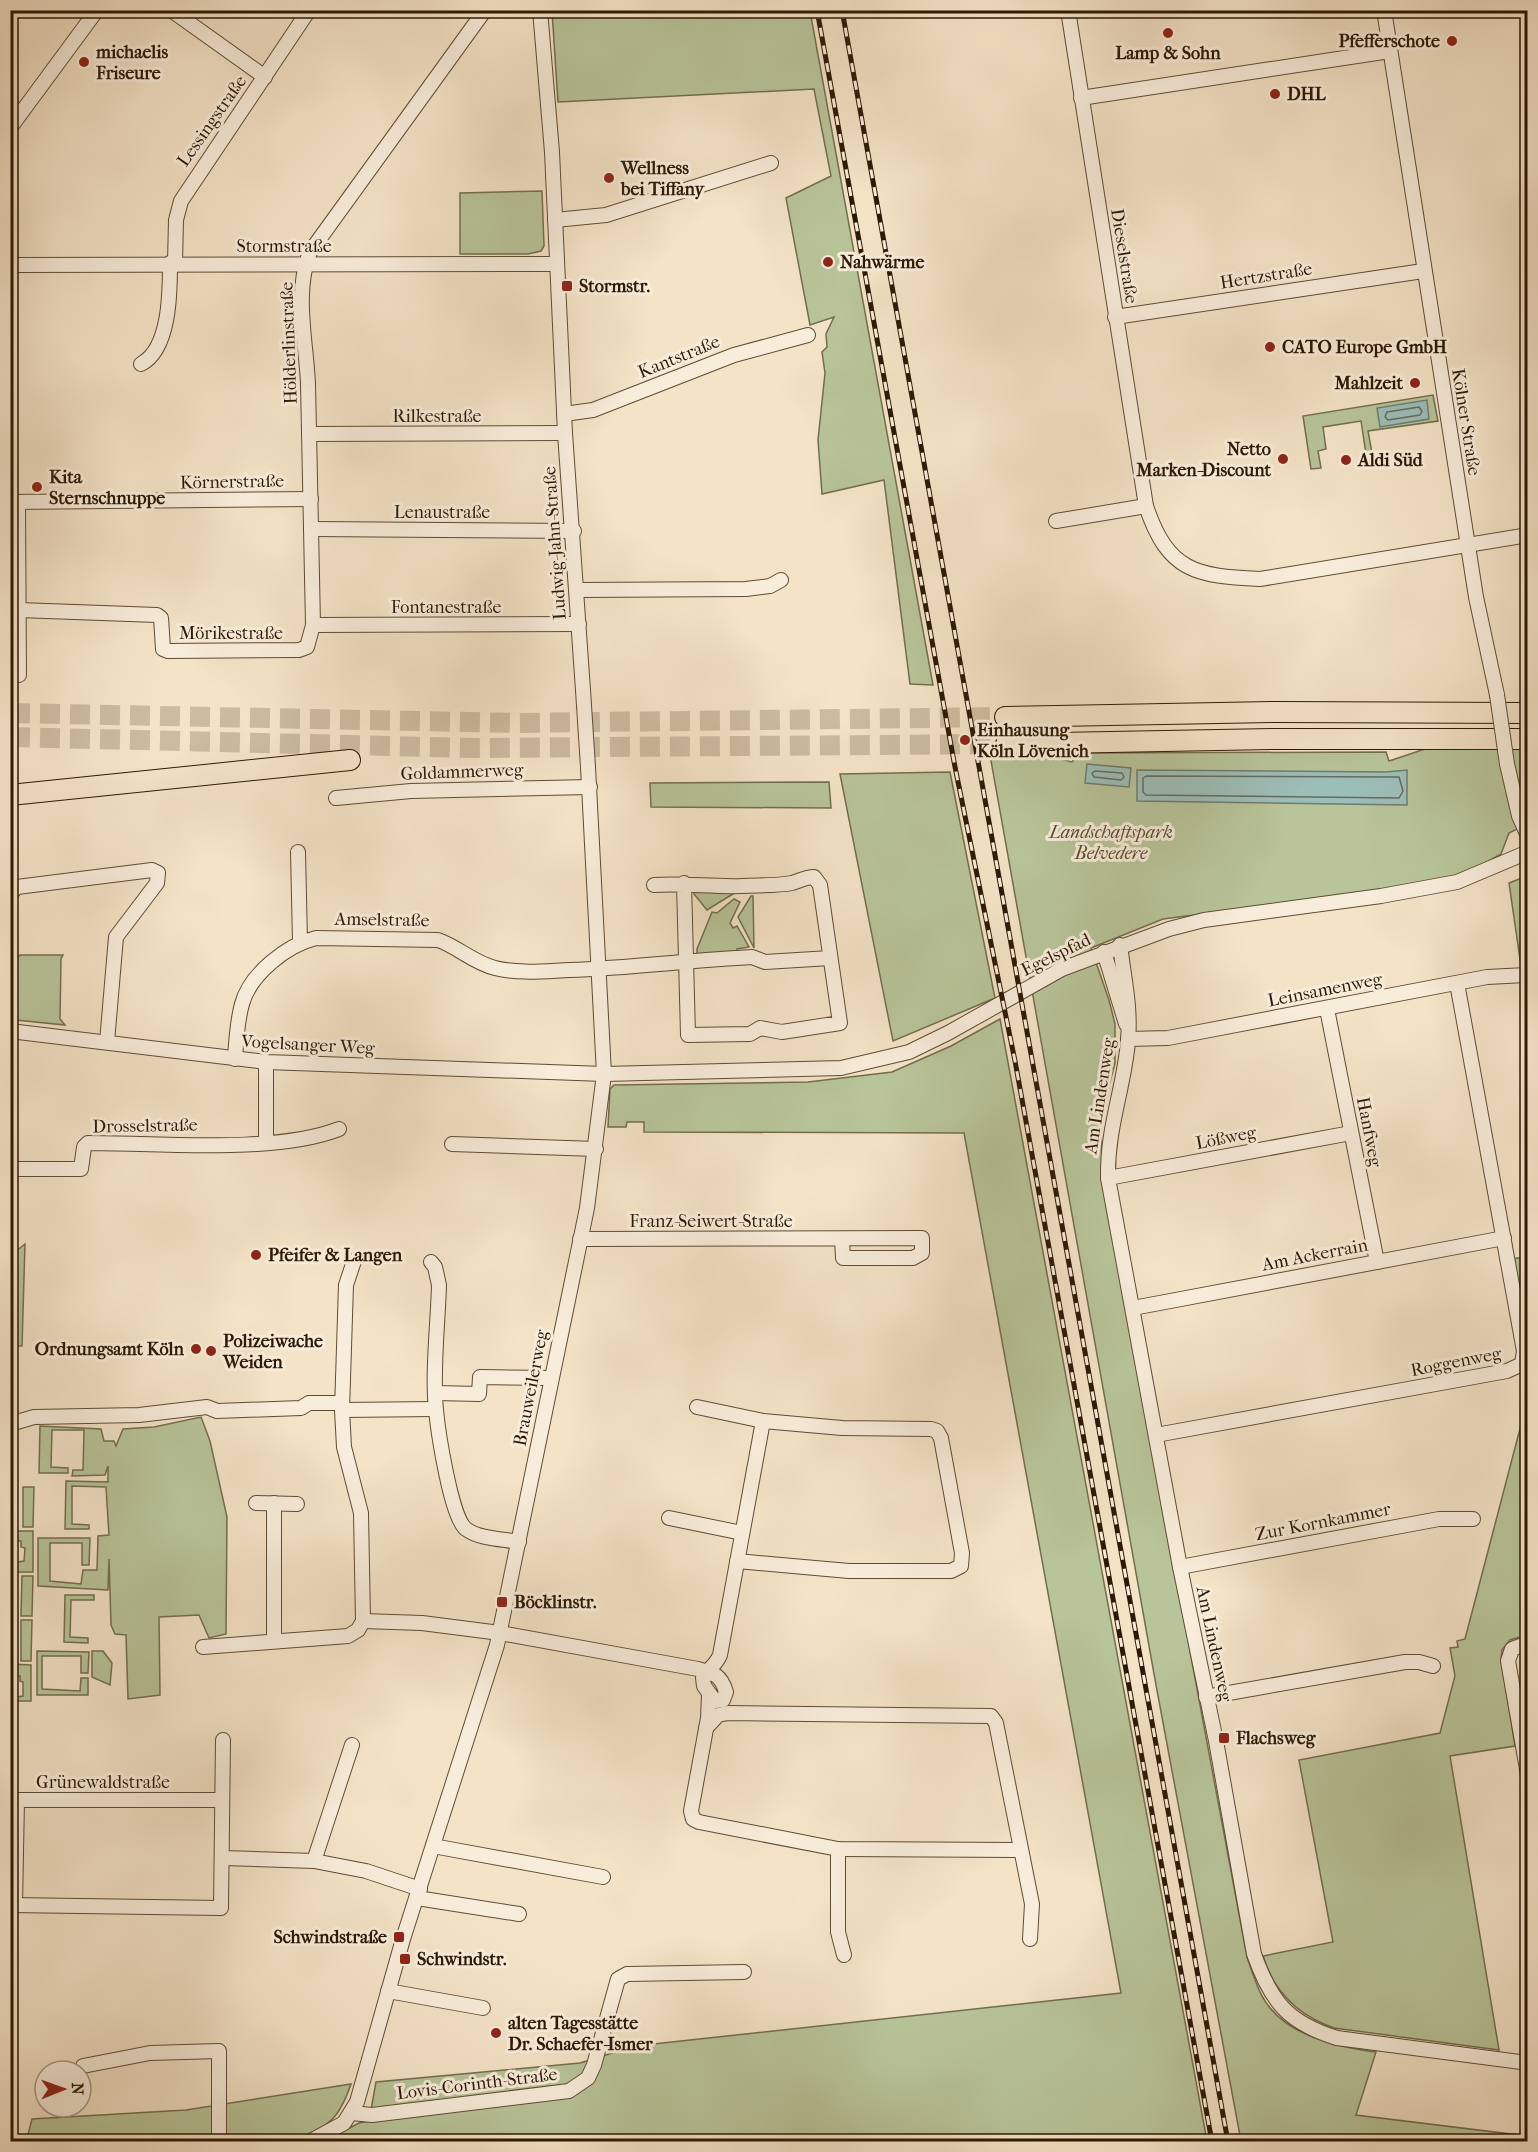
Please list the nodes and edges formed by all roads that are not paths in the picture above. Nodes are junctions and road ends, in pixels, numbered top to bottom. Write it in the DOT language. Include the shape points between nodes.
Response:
graph roads {
  1 [pos="97,10"];
  2 [pos="171,10"];
  3 [pos="309,10"];
  4 [pos="485,10"];
  5 [pos="540,10"];
  6 [pos="1068,10"];
  7 [pos="1384,10"];
  8 [pos="1390,51"];
  9 [pos="265,78"];
  10 [pos="1082,98"];
  11 [pos="10,128"];
  12 [pos="771,163"];
  13 [pos="555,220"];
  14 [pos="173,263"];
  15 [pos="305,264"];
  16 [pos="556,264"];
  17 [pos="10,265"];
  18 [pos="1423,271"];
  19 [pos="1115,317"];
  20 [pos="808,335"];
  21 [pos="141,364"];
  22 [pos="564,414"];
  23 [pos="565,433"];
  24 [pos="309,434"];
  25 [pos="310,499"];
  26 [pos="14,502"];
  27 [pos="1146,506"];
  28 [pos="1056,521"];
  29 [pos="311,530"];
  30 [pos="574,531"];
  31 [pos="1527,535"];
  32 [pos="1467,544"];
  33 [pos="781,580"];
  34 [pos="577,590"];
  35 [pos="19,610"];
  36 [pos="579,624"];
  37 [pos="313,625"];
  38 [pos="19,675"];
  39 [pos="1527,713"];
  40 [pos="1005,717"];
  41 [pos="1527,739"];
  42 [pos="1006,744"];
  43 [pos="350,760"];
  44 [pos="590,787"];
  45 [pos="10,795"];
  46 [pos="336,798"];
  47 [pos="1527,836"];
  48 [pos="298,852"];
  49 [pos="1527,852"];
  50 [pos="684,883"];
  51 [pos="654,885"];
  52 [pos="10,894"];
  53 [pos="300,942"];
  54 [pos="1120,945"];
  55 [pos="1104,952"];
  56 [pos="830,958"];
  57 [pos="688,963"];
  58 [pos="600,969"];
  59 [pos="1527,975"];
  60 [pos="1457,983"];
  61 [pos="1327,1009"];
  62 [pos="10,1031"];
  63 [pos="1128,1034"];
  64 [pos="107,1042"];
  65 [pos="235,1059"];
  66 [pos="266,1062"];
  67 [pos="604,1074"];
  68 [pos="339,1129"];
  69 [pos="1351,1133"];
  70 [pos="266,1143"];
  71 [pos="452,1144"];
  72 [pos="596,1149"];
  73 [pos="10,1169"];
  74 [pos="1108,1178"];
  75 [pos="1504,1238"];
  76 [pos="580,1239"];
  77 [pos="842,1239"];
  78 [pos="354,1261"];
  79 [pos="431,1262"];
  80 [pos="1377,1262"];
  81 [pos="1133,1308"];
  82 [pos="551,1378"];
  83 [pos="436,1393"];
  84 [pos="342,1406"];
  85 [pos="697,1407"];
  86 [pos="435,1408"];
  87 [pos="34,1417"];
  88 [pos="764,1421"];
  89 [pos="10,1424"];
  90 [pos="10,1433"];
  91 [pos="1156,1435"];
  92 [pos="256,1503"];
  93 [pos="274,1503"];
  94 [pos="297,1504"];
  95 [pos="669,1518"];
  96 [pos="1473,1519"];
  97 [pos="742,1533"];
  98 [pos="519,1542"];
  99 [pos="737,1561"];
  100 [pos="1180,1567"];
  101 [pos="363,1621"];
  102 [pos="500,1633"];
  103 [pos="274,1641"];
  104 [pos="1527,1643"];
  105 [pos="203,1647"];
  106 [pos="720,1655"];
  107 [pos="683,1666"];
  108 [pos="1433,1666"];
  109 [pos="709,1671"];
  110 [pos="715,1691"];
  111 [pos="1206,1697"];
  112 [pos="732,1713"];
  113 [pos="751,1713"];
  114 [pos="706,1728"];
  115 [pos="223,1740"];
  116 [pos="352,1745"];
  117 [pos="1527,1775"];
  118 [pos="222,1800"];
  119 [pos="433,1846"];
  120 [pos="838,1849"];
  121 [pos="1020,1850"];
  122 [pos="223,1858"];
  123 [pos="314,1861"];
  124 [pos="603,1877"];
  125 [pos="418,1894"];
  126 [pos="13,1905"];
  127 [pos="519,1914"];
  128 [pos="1030,1939"];
  129 [pos="844,1955"];
  130 [pos="744,1972"];
  131 [pos="388,1990"];
  132 [pos="483,2008"];
  133 [pos="1527,2063"];
  134 [pos="93,2064"];
  135 [pos="352,2113"];
  136 [pos="219,2142"];
  137 [pos="309,2142"];
  1 -- 11 [label="street"];
  2 -- 9 [label="street"];
  3 -- 9 [label="street, Lessingstraße"];
  4 -- 15 [label="street, Hölderlinstraße"];
  5 -- 13 [label="street, Ludwig-Jahn-Straße"];
  6 -- 10 [label="street, Dieselstraße"];
  7 -- 8 [label="street, Kölner Straße"];
  8 -- 10 [label="street"];
  8 -- 18 [label="street, Kölner Straße"];
  9 -- 14 [label="street, Lessingstraße" via="181,201"];
  10 -- 19 [label="street, Dieselstraße"];
  12 -- 13 [label="street" via="606,215"];
  13 -- 16 [label="street, Ludwig-Jahn-Straße"];
  14 -- 15 [label="street, Stormstraße"];
  14 -- 17 [label="street, Stormstraße"];
  14 -- 21 [label="street, Lessingstraße" via="169,305 157,350"];
  15 -- 16 [label="street, Stormstraße"];
  15 -- 24 [label="street, Hölderlinstraße"];
  16 -- 22 [label="street, Ludwig-Jahn-Straße"];
  18 -- 19 [label="street, Hertzstraße"];
  18 -- 32 [label="street, Kölner Straße"];
  19 -- 27 [label="street, Dieselstraße"];
  20 -- 22 [label="street, Kantstraße" via="734,355 593,410"];
  22 -- 23 [label="street, Ludwig-Jahn-Straße"];
  23 -- 24 [label="street, Rilkestraße"];
  23 -- 30 [label="street, Ludwig-Jahn-Straße"];
  24 -- 25 [label="street, Hölderlinstraße"];
  25 -- 26 [label="street, Körnerstraße"];
  25 -- 29 [label="street, Hölderlinstraße"];
  26 -- 35 [label="street"];
  27 -- 28 [label="street"];
  27 -- 32 [label="street, Dieselstraße" via="1167,551 1196,571 1219,577 1260,579"];
  29 -- 30 [label="street, Lenaustraße"];
  29 -- 37 [label="street, Hölderlinstraße"];
  30 -- 34 [label="street, Ludwig-Jahn-Straße"];
  31 -- 32 [label="street, Dieselstraße"];
  32 -- 47 [label="street, Kölner Straße, bridge" via="1507,764"];
  33 -- 34 [label="street" via="770,586 746,589"];
  34 -- 36 [label="street, Ludwig-Jahn-Straße"];
  35 -- 37 [label="street, Mörikestraße" via="157,615 161,618 163,649 168,651 299,650 309,644"];
  35 -- 38 [label="street"];
  36 -- 37 [label="street, Fontanestraße"];
  36 -- 44 [label="street, Ludwig-Jahn-Straße, bridge"];
  39 -- 40 [label="highway"];
  41 -- 42 [label="highway"];
  43 -- 45 [label="highway"];
  44 -- 46 [label="street, Goldammerweg" via="402,792"];
  44 -- 58 [label="street, Ludwig-Jahn-Straße"];
  48 -- 53 [label="street"];
  49 -- 54 [label="street, Egelspfad" via="1457,882 1204,920"];
  50 -- 51 [label="street"];
  50 -- 56 [label="street" via="705,887 794,883 814,877 820,885"];
  50 -- 57 [label="street"];
  52 -- 64 [label="street" via="17,887 152,870 158,873 157,883 116,937"];
  53 -- 58 [label="street, Amselstraße" via="330,937 420,937 452,945 495,968"];
  53 -- 65 [label="street, Amselstraße" via="270,965 242,1001"];
  54 -- 55 [label="street, Egelspfad"];
  54 -- 63 [label="street, Am Lindenweg" via="1130,1010"];
  55 -- 63 [label="street, Am Lindenweg"];
  55 -- 67 [label="street, Egelspfad" via="1062,969 929,1044 892,1058 815,1070"];
  56 -- 57 [label="street, Amselstraße" via="765,962 752,957"];
  56 -- 57 [label="street" via="840,1023 782,1032 760,1029 750,1034 688,1035"];
  57 -- 58 [label="street, Amselstraße"];
  58 -- 67 [label="street, Ludwig-Jahn-Straße"];
  59 -- 60 [label="street, Leinsamenweg"];
  60 -- 61 [label="street, Leinsamenweg"];
  60 -- 75 [label="street, Roggenweg"];
  61 -- 63 [label="street, Leinsamenweg" via="1168,1038"];
  61 -- 69 [label="street, Hanfweg"];
  62 -- 64 [label="street, Vogelsanger Weg"];
  63 -- 74 [label="street, Am Lindenweg" via="1109,1133"];
  64 -- 65 [label="street, Vogelsanger Weg"];
  65 -- 66 [label="street, Vogelsanger Weg"];
  66 -- 67 [label="street, Vogelsanger Weg"];
  66 -- 70 [label="street"];
  67 -- 72 [label="street, Brauweilerweg"];
  68 -- 70 [label="street, Drosselstraße" via="318,1137"];
  69 -- 74 [label="street, Lößweg"];
  69 -- 80 [label="street, Hanfweg"];
  70 -- 73 [label="street, Drosselstraße" via="88,1143 81,1169"];
  71 -- 72 [label="street"];
  72 -- 76 [label="street, Brauweilerweg"];
  74 -- 81 [label="street, Am Lindenweg"];
  75 -- 80 [label="street, Am Ackerrain"];
  75 -- 91 [label="street, Roggenweg" via="1524,1351 1518,1367"];
  76 -- 77 [label="street, Franz-Seiwert-Straße"];
  76 -- 82 [label="street, Brauweilerweg"];
  77 -- 77 [label="street, Franz-Seiwert-Straße" via="922,1238 921,1252 914,1258 843,1258"];
  78 -- 84 [label="street" via="346,1285"];
  79 -- 83 [label="street" via="438,1285"];
  80 -- 81 [label="street, Am Ackerrain"];
  81 -- 91 [label="street, Am Lindenweg"];
  82 -- 83 [label="street" via="480,1377 479,1394"];
  82 -- 98 [label="street, Brauweilerweg"];
  83 -- 86 [label="street"];
  84 -- 86 [label="street"];
  84 -- 87 [label="street" via="309,1402 301,1408 217,1411 207,1407 150,1414"];
  84 -- 101 [label="street" via="344,1447 361,1513"];
  85 -- 88 [label="street"];
  86 -- 98 [label="street" via="457,1516 465,1528 476,1534"];
  87 -- 89 [label="street"];
  87 -- 90 [label="street"];
  88 -- 97 [label="street"];
  88 -- 99 [label="street" via="937,1431 963,1553 961,1566 951,1571 849,1571"];
  91 -- 100 [label="street, Am Lindenweg"];
  92 -- 93 [label="street"];
  93 -- 94 [label="street"];
  93 -- 103 [label="street"];
  95 -- 97 [label="street"];
  96 -- 100 [label="street, Zur Kornkammer" via="1439,1519"];
  97 -- 99 [label="street"];
  98 -- 102 [label="street, Brauweilerweg"];
  99 -- 106 [label="street"];
  100 -- 111 [label="street, Am Lindenweg"];
  101 -- 102 [label="street" via="422,1623"];
  101 -- 103 [label="street" via="348,1636"];
  102 -- 107 [label="street"];
  102 -- 119 [label="street, Brauweilerweg"];
  103 -- 105 [label="street"];
  104 -- 117 [label="street" via="1512,1649 1508,1660"];
  106 -- 109 [label="street"];
  106 -- 110 [label="street"];
  107 -- 109 [label="street"];
  107 -- 110 [label="street" via="693,1670"];
  108 -- 111 [label="street" via="1405,1662"];
  109 -- 110 [label="street" via="719,1675"];
  110 -- 112 [label="street"];
  110 -- 113 [label="street"];
  110 -- 114 [label="street"];
  111 -- 133 [label="street, Am Lindenweg" via="1254,1954 1277,2003 1307,2027 1337,2038"];
  112 -- 113 [label="street"];
  112 -- 114 [label="street" via="718,1715"];
  113 -- 121 [label="street" via="992,1716"];
  114 -- 120 [label="street" via="691,1811 693,1819"];
  115 -- 118 [label="street"];
  116 -- 123 [label="street"];
  118 -- 122 [label="street"];
  118 -- 126 [label="street, Grünewaldstraße" via="17,1800"];
  119 -- 124 [label="street"];
  119 -- 125 [label="street, Brauweilerweg"];
  120 -- 121 [label="street"];
  120 -- 129 [label="street" via="838,1932"];
  121 -- 128 [label="street" via="1032,1904"];
  122 -- 123 [label="street"];
  122 -- 126 [label="street" via="221,1908"];
  123 -- 125 [label="street" via="366,1871"];
  125 -- 127 [label="street"];
  125 -- 131 [label="street, Brauweilerweg"];
  130 -- 135 [label="street, Lovis-Corinth-Straße" via="627,1974 618,1978 594,2065 588,2078 569,2091 372,2115"];
  131 -- 132 [label="street"];
  131 -- 135 [label="street, Brauweilerweg"];
  134 -- 136 [label="street" via="150,2053 219,2051"];
  135 -- 137 [label="street" via="344,2123"];
}
